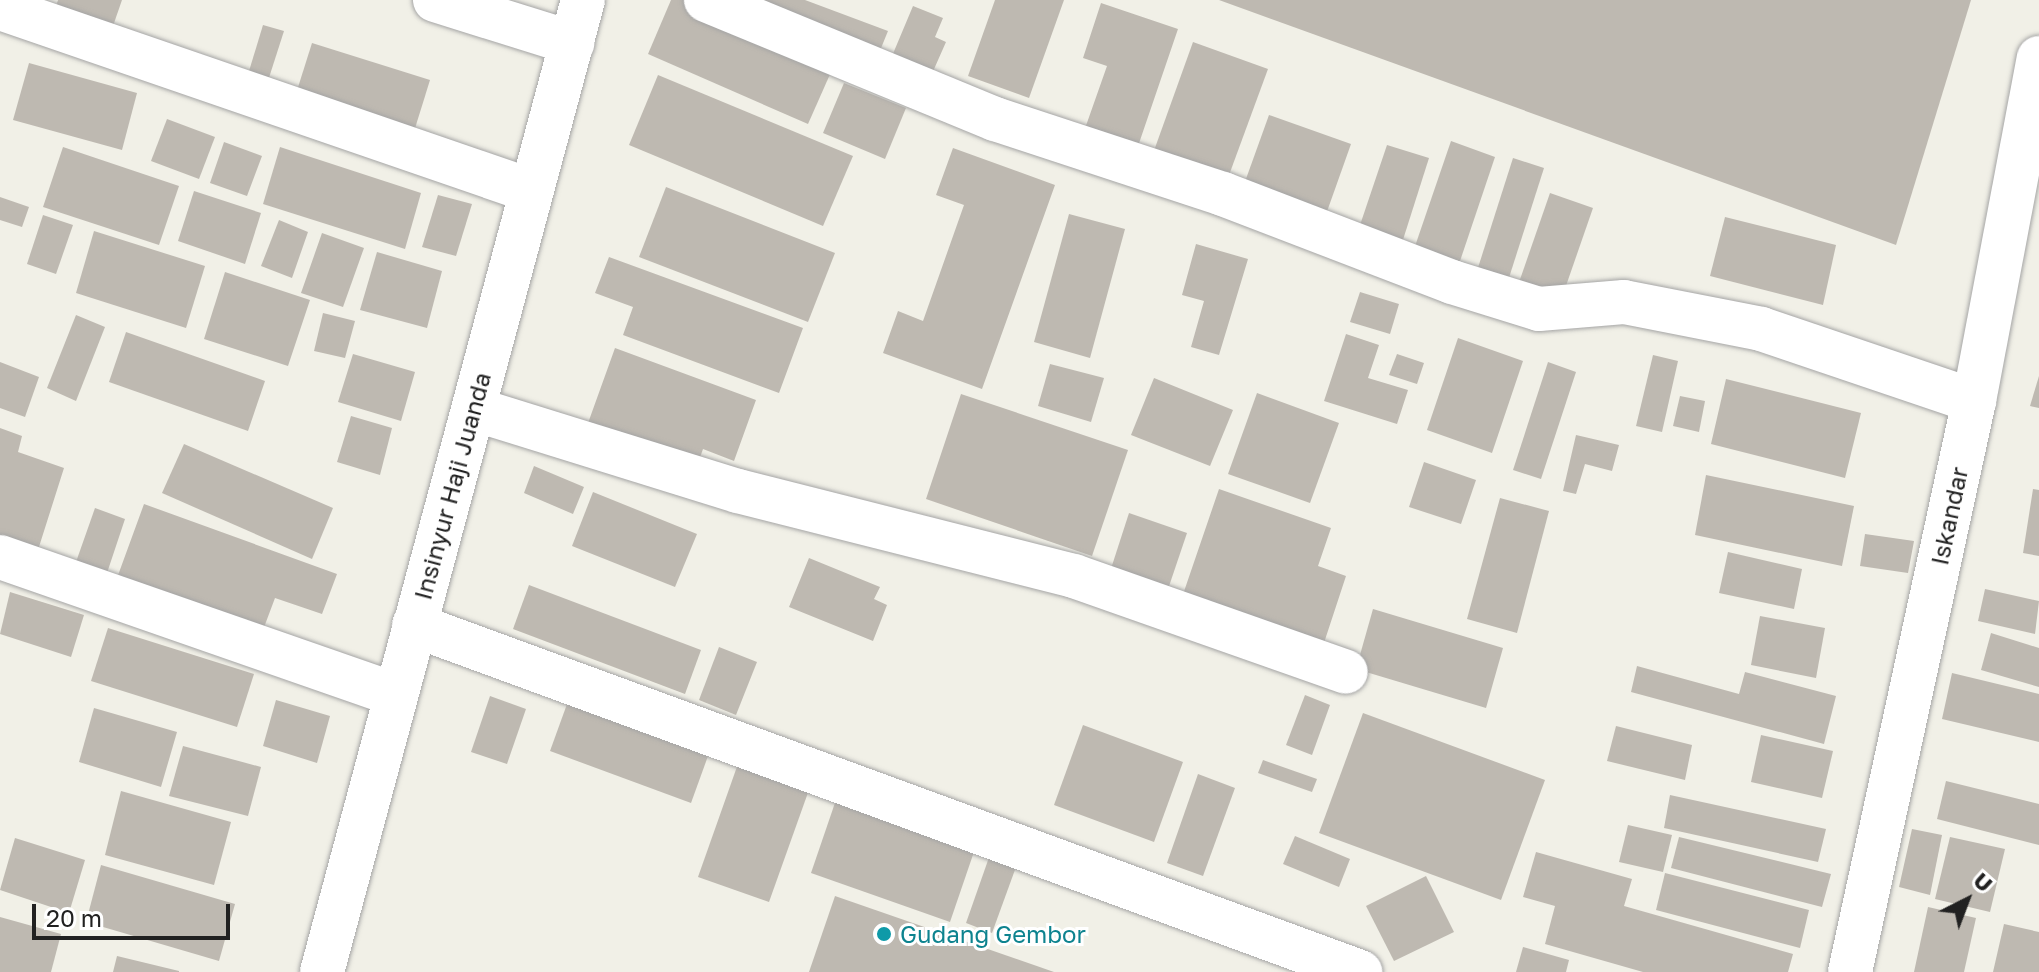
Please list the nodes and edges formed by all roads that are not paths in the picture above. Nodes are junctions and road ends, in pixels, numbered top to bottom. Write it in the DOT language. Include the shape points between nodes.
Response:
graph roads {
  1 [pos="435,0"];
  2 [pos="583,0"];
  3 [pos="706,0"];
  4 [pos="0,8"];
  5 [pos="572,43"];
  6 [pos="2039,58"];
  7 [pos="529,190"];
  8 [pos="1974,401"];
  9 [pos="474,409"];
  10 [pos="0,557"];
  11 [pos="414,625"];
  12 [pos="1346,672"];
  13 [pos="396,695"];
  14 [pos="322,972"];
  15 [pos="1360,972"];
  16 [pos="1850,972"];
  1 -- 5 [label="street"];
  2 -- 5 [label="street, Insinyur Haji Juanda"];
  3 -- 8 [label="street" via="995,119 1223,194 1452,282 1539,309 1624,302 1761,329"];
  4 -- 7 [label="street"];
  5 -- 7 [label="street, Insinyur Haji Juanda"];
  6 -- 8 [label="street, Iskandar"];
  7 -- 9 [label="street, Insinyur Haji Juanda"];
  8 -- 16 [label="street, Iskandar"];
  9 -- 11 [label="street, Insinyur Haji Juanda"];
  9 -- 12 [label="street" via="738,491 1074,576"];
  10 -- 13 [label="street"];
  11 -- 13 [label="street, Insinyur Haji Juanda"];
  11 -- 15 [label="street" via="1203,909"];
  13 -- 14 [label="street, Insinyur Haji Juanda"];
}
